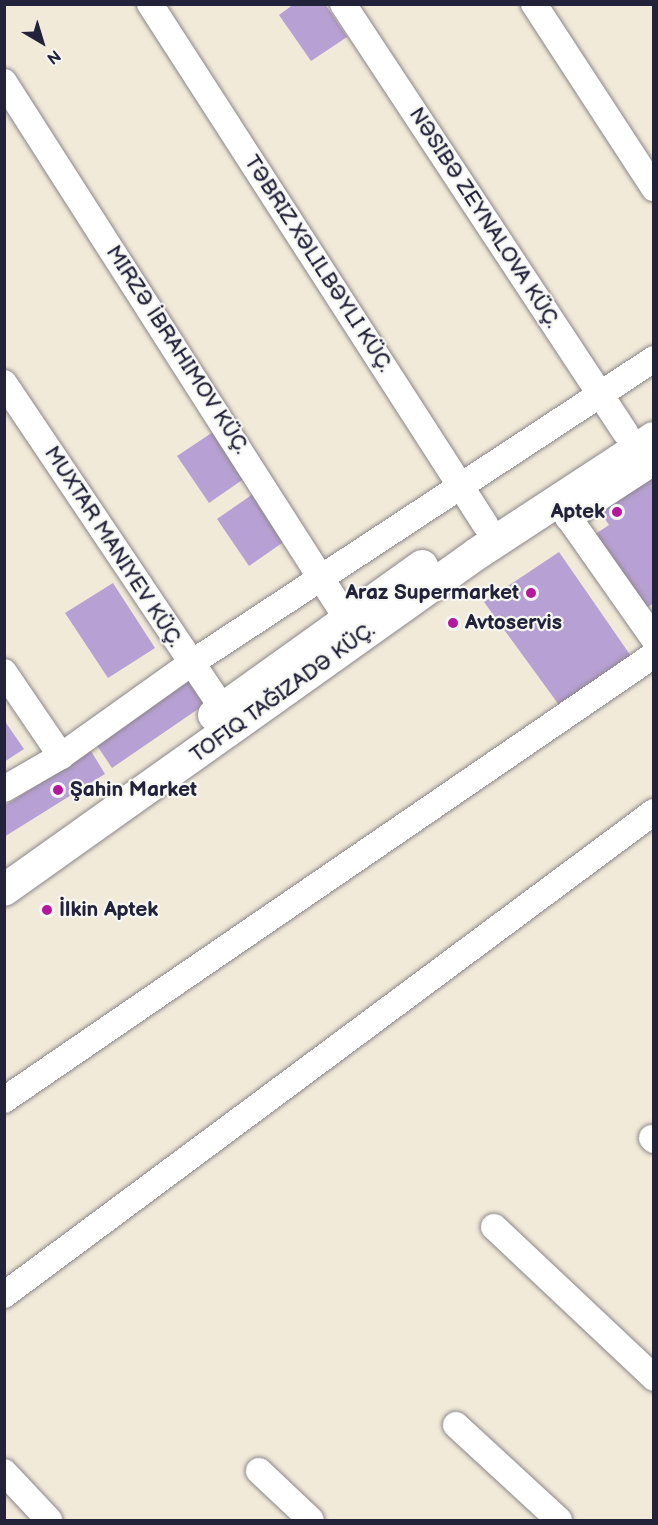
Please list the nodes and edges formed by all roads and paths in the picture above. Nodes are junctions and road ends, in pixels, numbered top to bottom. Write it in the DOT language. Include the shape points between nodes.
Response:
graph roads {
  1 [pos="150,4"];
  2 [pos="343,4"];
  3 [pos="534,4"];
  4 [pos="4,82"];
  5 [pos="654,188"];
  6 [pos="654,359"];
  7 [pos="4,383"];
  8 [pos="601,395"];
  9 [pos="654,414"];
  10 [pos="639,435"];
  11 [pos="654,462"];
  12 [pos="462,486"];
  13 [pos="562,509"];
  14 [pos="485,524"];
  15 [pos="322,576"];
  16 [pos="354,628"];
  17 [pos="654,639"];
  18 [pos="654,655"];
  19 [pos="190,664"];
  20 [pos="4,672"];
  21 [pos="223,709"];
  22 [pos="61,756"];
  23 [pos="4,789"];
  24 [pos="654,812"];
  25 [pos="4,865"];
  26 [pos="4,890"];
  27 [pos="4,1100"];
  28 [pos="494,1227"];
  29 [pos="4,1295"];
  30 [pos="654,1378"];
  31 [pos="456,1425"];
  32 [pos="259,1471"];
  33 [pos="4,1472"];
  34 [pos="41,1518"];
  35 [pos="311,1521"];
  36 [pos="559,1521"];
  1 -- 12 [label="street, TƏBRIZ XƏLILBƏYLI KÜÇ."];
  2 -- 8 [label="street, NƏSIBƏ ZEYNALOVA KÜÇ."];
  3 -- 5 [label="street"];
  4 -- 15 [label="street, MIRZƏ İBRAHIMOV KÜÇ."];
  6 -- 8 [label="street"];
  7 -- 19 [label="street, MUXTAR MANIYEV KÜÇ."];
  8 -- 10 [label="street, NƏSIBƏ ZEYNALOVA KÜÇ."];
  8 -- 12 [label="street"];
  9 -- 10 [label="main road"];
  10 -- 13 [label="main road"];
  10 -- 14 [label="main road"];
  11 -- 13 [label="street"];
  12 -- 14 [label="street, TƏBRIZ XƏLILBƏYLI KÜÇ."];
  12 -- 15 [label="street"];
  13 -- 16 [label="main road"];
  13 -- 17 [label="street"];
  14 -- 16 [label="main road"];
  15 -- 16 [label="street, MIRZƏ İBRAHIMOV KÜÇ."];
  15 -- 19 [label="street"];
  16 -- 21 [label="main road"];
  16 -- 26 [label="main road"];
  18 -- 27 [label="street"];
  19 -- 21 [label="street, MUXTAR MANIYEV KÜÇ."];
  19 -- 22 [label="street"];
  20 -- 22 [label="street"];
  21 -- 25 [label="main road"];
  22 -- 23 [label="street"];
  24 -- 29 [label="street"];
  28 -- 30 [label="street"];
  31 -- 36 [label="street"];
  32 -- 35 [label="street"];
  33 -- 34 [label="street"];
}
